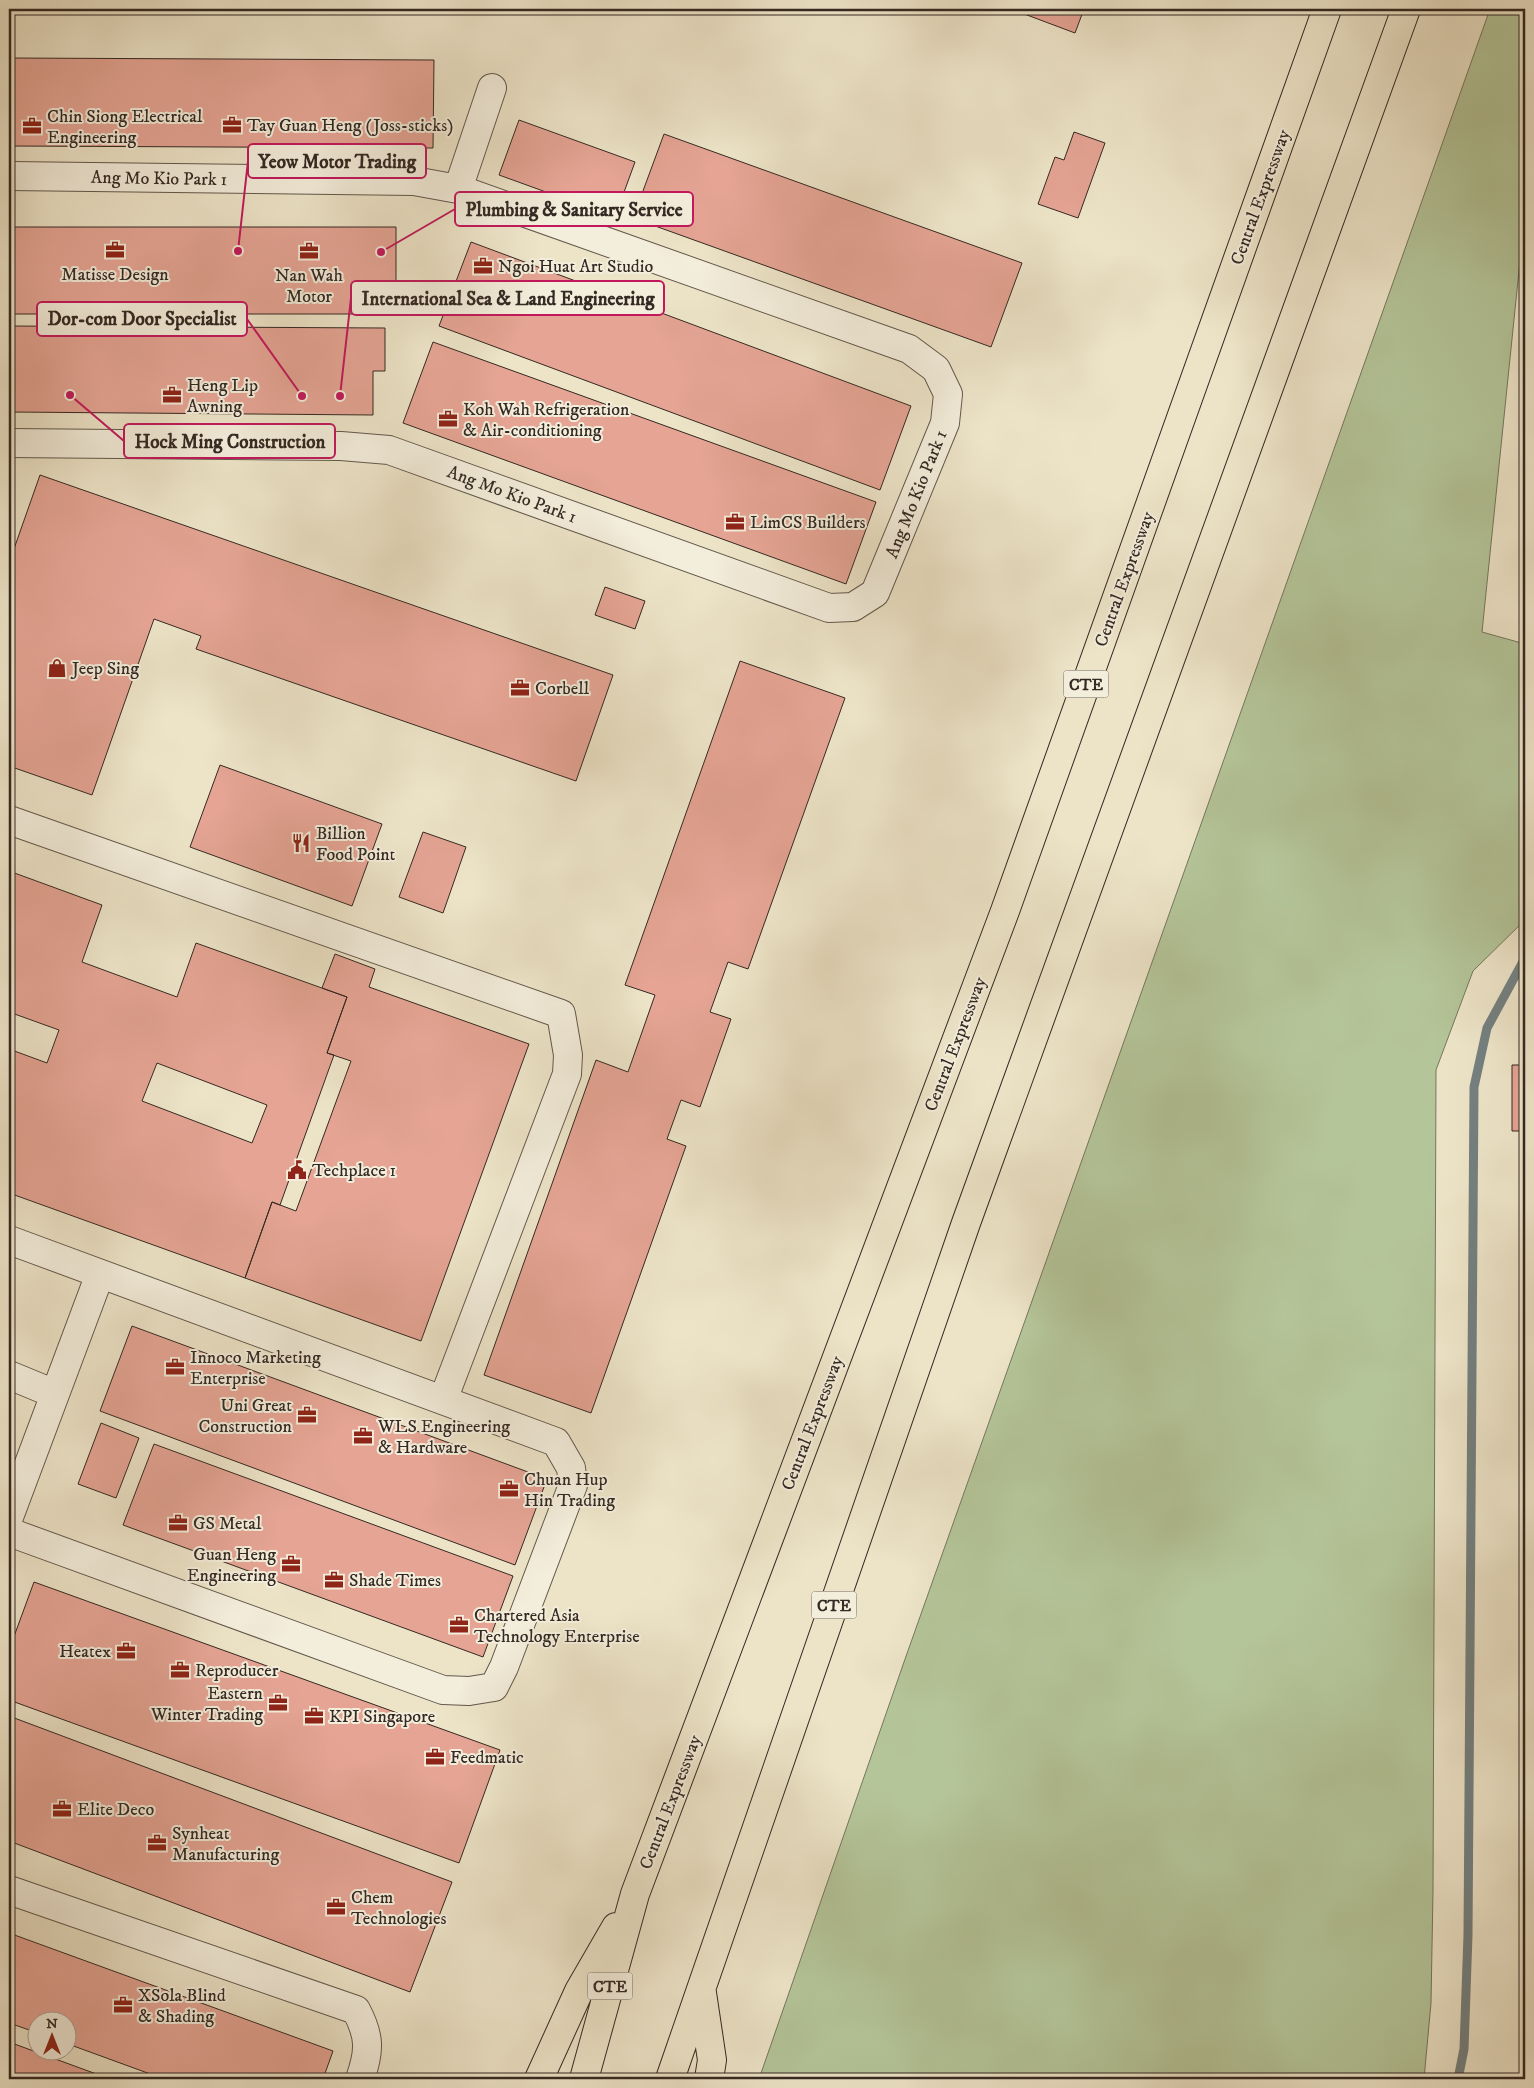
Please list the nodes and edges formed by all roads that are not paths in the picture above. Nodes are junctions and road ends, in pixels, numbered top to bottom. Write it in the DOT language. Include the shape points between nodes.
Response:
graph roads {
  1 [pos="1327,9"];
  2 [pos="1406,9"];
  3 [pos="492,88"];
  4 [pos="9,176"];
  5 [pos="458,189"];
  6 [pos="9,443"];
  7 [pos="9,820"];
  8 [pos="9,1240"];
  9 [pos="100,1274"];
  10 [pos="9,1375"];
  11 [pos="55,1394"];
  12 [pos="443,1400"];
  13 [pos="9,1517"];
  14 [pos="9,1532"];
  15 [pos="9,1890"];
  16 [pos="635,1894"];
  17 [pos="702,1986"];
  18 [pos="360,2079"];
  19 [pos="539,2079"];
  20 [pos="584,2079"];
  21 [pos="670,2079"];
  22 [pos="709,2079"];
  1 -- 16 [label="highway, Central Expressway / CTE" via="1002,920"];
  2 -- 17 [label="highway, CTE" via="966,1223"];
  3 -- 5 [label="lane"];
  4 -- 5 [label="lane, Ang Mo Kio Park 1" via="414,181"];
  5 -- 6 [label="lane, Ang Mo Kio Park 1" via="909,349 936,369 948,394 946,423 875,593 853,607 829,608 390,450 341,446"];
  7 -- 12 [label="lane" via="561,1014 568,1055 567,1074"];
  8 -- 9 [label="lane"];
  9 -- 11 [label="lane"];
  9 -- 12 [label="lane"];
  10 -- 11 [label="lane"];
  11 -- 13 [label="lane"];
  12 -- 14 [label="lane" via="556,1442 571,1468 573,1486 494,1686 443,1690"];
  15 -- 18 [label="lane" via="356,2010 366,2030 366,2062"];
  16 -- 19 [label="highway" via="579,1991"];
  16 -- 20 [label="highway, Central Expressway / CTE"];
  17 -- 21 [label="highway, CTE"];
  17 -- 22 [label="highway" via="712,2060"];
}
